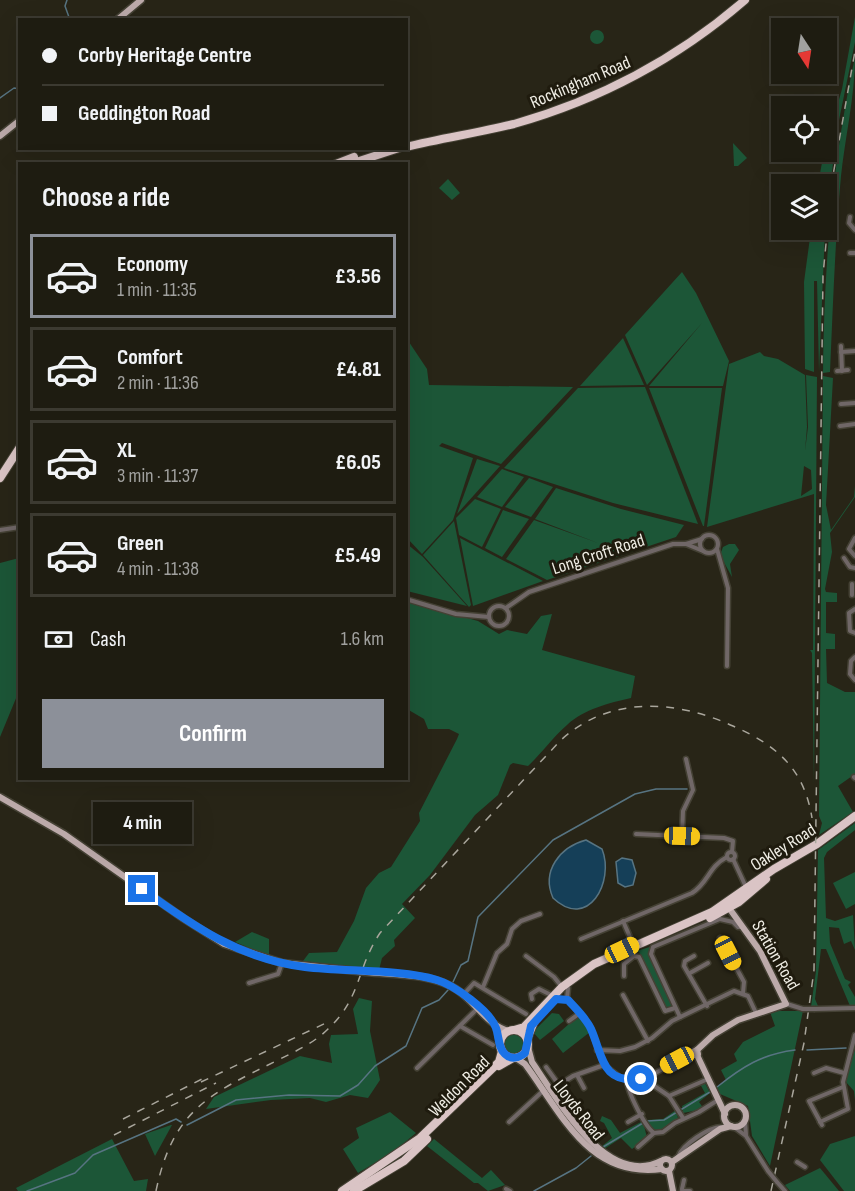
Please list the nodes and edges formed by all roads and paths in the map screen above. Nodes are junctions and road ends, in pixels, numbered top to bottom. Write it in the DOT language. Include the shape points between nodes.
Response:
graph roads {
  1 [pos="141,0"];
  2 [pos="738,0"];
  3 [pos="745,0"];
  4 [pos="119,18"];
  5 [pos="18,122"];
  6 [pos="0,136"];
  7 [pos="408,142"];
  8 [pos="408,147"];
  9 [pos="375,150"];
  10 [pos="393,150"];
  11 [pos="342,162"];
  12 [pos="356,162"];
  13 [pos="850,217"];
  14 [pos="855,230"];
  15 [pos="855,351"];
  16 [pos="842,371"];
  17 [pos="841,404"];
  18 [pos="855,404"];
  19 [pos="855,424"];
  20 [pos="840,426"];
  21 [pos="18,450"];
  22 [pos="18,458"];
  23 [pos="0,478"];
  24 [pos="0,485"];
  25 [pos="18,526"];
  26 [pos="0,530"];
  27 [pos="855,538"];
  28 [pos="702,539"];
  29 [pos="686,544"];
  30 [pos="717,549"];
  31 [pos="704,551"];
  32 [pos="709,553"];
  33 [pos="855,556"];
  34 [pos="718,559"];
  35 [pos="846,560"];
  36 [pos="855,568"];
  37 [pos="852,584"];
  38 [pos="853,592"];
  39 [pos="408,600"];
  40 [pos="506,608"];
  41 [pos="855,609"];
  42 [pos="489,617"];
  43 [pos="855,633"];
  44 [pos="855,657"];
  45 [pos="727,666"];
  46 [pos="855,680"];
  47 [pos="686,759"];
  48 [pos="0,792"];
  49 [pos="0,797"];
  50 [pos="16,806"];
  51 [pos="855,816"];
  52 [pos="855,820"];
  53 [pos="636,834"];
  54 [pos="682,836"];
  55 [pos="732,852"];
  56 [pos="727,857"];
  57 [pos="733,859"];
  58 [pos="747,892"];
  59 [pos="731,906"];
  60 [pos="540,914"];
  61 [pos="713,914"];
  62 [pos="623,921"];
  63 [pos="741,924"];
  64 [pos="720,938"];
  65 [pos="581,939"];
  66 [pos="633,944"];
  67 [pos="526,956"];
  68 [pos="694,956"];
  69 [pos="282,963"];
  70 [pos="708,963"];
  71 [pos="690,973"];
  72 [pos="624,976"];
  73 [pos="249,983"];
  74 [pos="483,987"];
  75 [pos="565,987"];
  76 [pos="743,993"];
  77 [pos="464,994"];
  78 [pos="623,995"];
  79 [pos="554,997"];
  80 [pos="532,999"];
  81 [pos="568,1000"];
  82 [pos="786,1004"];
  83 [pos="707,1006"];
  84 [pos="478,1008"];
  85 [pos="675,1008"];
  86 [pos="855,1008"];
  87 [pos="580,1013"];
  88 [pos="756,1013"];
  89 [pos="526,1014"];
  90 [pos="680,1017"];
  91 [pos="569,1021"];
  92 [pos="460,1026"];
  93 [pos="496,1026"];
  94 [pos="512,1031"];
  95 [pos="855,1035"];
  96 [pos="648,1041"];
  97 [pos="528,1043"];
  98 [pos="499,1047"];
  99 [pos="597,1050"];
  100 [pos="695,1053"];
  101 [pos="515,1058"];
  102 [pos="604,1065"];
  103 [pos="546,1067"];
  104 [pos="417,1068"];
  105 [pos="845,1071"];
  106 [pos="814,1073"];
  107 [pos="577,1075"];
  108 [pos="645,1079"];
  109 [pos="708,1079"];
  110 [pos="627,1080"];
  111 [pos="843,1084"];
  112 [pos="584,1088"];
  113 [pos="544,1090"];
  114 [pos="669,1096"];
  115 [pos="720,1099"];
  116 [pos="735,1106"];
  117 [pos="642,1114"];
  118 [pos="725,1117"];
  119 [pos="684,1118"];
  120 [pos="745,1121"];
  121 [pos="509,1122"];
  122 [pos="628,1122"];
  123 [pos="733,1127"];
  124 [pos="721,1128"];
  125 [pos="654,1133"];
  126 [pos="746,1136"];
  127 [pos="425,1138"];
  128 [pos="638,1147"];
  129 [pos="675,1160"];
  130 [pos="662,1161"];
  131 [pos="797,1162"];
  132 [pos="805,1167"];
  133 [pos="665,1170"];
  134 [pos="684,1180"];
  135 [pos="682,1190"];
  136 [pos="342,1191"];
  137 [pos="354,1191"];
  138 [pos="673,1191"];
  139 [pos="690,1191"];
  140 [pos="785,1191"];
  1 -- 4 [label="main road"];
  2 -- 7 [label="highway, Rockingham Road" via="672,49 588,93 514,119"];
  3 -- 8 [label="highway, Rockingham Road" via="673,54 596,95 515,123"];
  5 -- 6 [label="main road"];
  9 -- 11 [label="highway"];
  10 -- 12 [label="highway"];
  13 -- 14 [label="street" via="849,223"];
  15 -- 16 [label="street" via="841,349"];
  17 -- 18 [label="street"];
  19 -- 20 [label="street"];
  21 -- 23 [label="highway"];
  22 -- 24 [label="highway"];
  25 -- 26 [label="street"];
  27 -- 33 [label="street" via="849,547"];
  28 -- 29 [label="street"];
  28 -- 30 [label="street" via="715,538"];
  28 -- 31 [label="street"];
  29 -- 31 [label="street, Long Croft Road"];
  29 -- 40 [label="street, Long Croft Road" via="673,543 529,592"];
  30 -- 32 [label="street"];
  30 -- 34 [label="street"];
  31 -- 32 [label="street"];
  32 -- 34 [label="street"];
  34 -- 45 [label="street" via="728,588"];
  35 -- 36 [label="street"];
  37 -- 38 [label="street"];
  39 -- 42 [label="street" via="456,614"];
  40 -- 42 [label="street" via="493,608"];
  40 -- 42 [label="street" via="510,616 504,626 494,626"];
  41 -- 43 [label="street" via="849,613 848,626"];
  44 -- 46 [label="street" via="850,674"];
  47 -- 54 [label="street" via="693,790 683,811"];
  48 -- 50 [label="main road"];
  49 -- 50 [label="main road"];
  50 -- 69 [label="main road" via="73,840 206,934 249,954"];
  51 -- 58 [label="highway, Oakley Road"];
  52 -- 58 [label="highway, Oakley Road" via="817,849"];
  53 -- 54 [label="street"];
  54 -- 55 [label="street" via="729,839 735,845"];
  55 -- 56 [label="street"];
  55 -- 57 [label="street"];
  56 -- 57 [label="street"];
  56 -- 62 [label="street" via="712,867 700,888"];
  57 -- 58 [label="street"];
  58 -- 59 [label="highway, Oakley Road"];
  59 -- 61 [label="highway"];
  59 -- 63 [label="main road, Station Road"];
  60 -- 74 [label="street" via="512,929"];
  61 -- 63 [label="main road, Station Road" via="729,915"];
  61 -- 66 [label="highway"];
  61 -- 75 [label="highway" via="613,958"];
  62 -- 65 [label="street"];
  62 -- 66 [label="street"];
  63 -- 82 [label="main road, Station Road" via="764,958"];
  63 -- 85 [label="street" via="738,927 720,919 651,949"];
  64 -- 76 [label="street" via="744,982"];
  66 -- 75 [label="highway" via="594,964"];
  67 -- 75 [label="street"];
  68 -- 71 [label="street" via="684,963"];
  69 -- 73 [label="street" via="278,974"];
  69 -- 77 [label="main road, bridge" via="432,979"];
  70 -- 71 [label="street"];
  71 -- 83 [label="street"];
  72 -- 85 [label="street" via="624,964 634,956 639,957 665,1011"];
  74 -- 77 [label="street" via="472,983"];
  74 -- 89 [label="street"];
  75 -- 79 [label="highway"];
  75 -- 81 [label="street"];
  76 -- 83 [label="street" via="732,992"];
  76 -- 88 [label="street"];
  77 -- 84 [label="main road"];
  78 -- 96 [label="street"];
  79 -- 80 [label="street" via="539,989 531,993"];
  79 -- 81 [label="street"];
  79 -- 94 [label="highway" via="524,1027"];
  79 -- 97 [label="highway" via="534,1022"];
  81 -- 87 [label="street"];
  82 -- 86 [label="street, bridge" via="803,1009"];
  82 -- 88 [label="main road"];
  83 -- 90 [label="street"];
  84 -- 92 [label="street"];
  84 -- 93 [label="main road"];
  85 -- 90 [label="street"];
  87 -- 91 [label="street"];
  87 -- 99 [label="street" via="590,1026"];
  88 -- 100 [label="main road" via="713,1035"];
  90 -- 96 [label="street"];
  92 -- 98 [label="street"];
  92 -- 104 [label="street"];
  93 -- 94 [label="main road"];
  93 -- 98 [label="main road"];
  94 -- 97 [label="highway" via="521,1032"];
  94 -- 98 [label="highway" via="504,1035"];
  95 -- 105 [label="street"];
  96 -- 99 [label="street" via="624,1051"];
  97 -- 101 [label="highway" via="525,1053"];
  97 -- 130 [label="main road, Lloyds Road" via="532,1062 595,1147 625,1162"];
  98 -- 101 [label="highway"];
  98 -- 127 [label="highway, Weldon Road" via="499,1062"];
  99 -- 102 [label="street"];
  100 -- 108 [label="street"];
  100 -- 109 [label="main road"];
  101 -- 113 [label="main road, Lloyds Road" via="525,1064"];
  101 -- 127 [label="highway, Weldon Road" via="502,1063"];
  102 -- 107 [label="street"];
  102 -- 110 [label="street"];
  103 -- 107 [label="street" via="559,1085"];
  105 -- 106 [label="street" via="826,1068"];
  105 -- 111 [label="street"];
  107 -- 112 [label="street"];
  108 -- 110 [label="street"];
  108 -- 114 [label="street"];
  109 -- 114 [label="street"];
  109 -- 115 [label="main road"];
  110 -- 117 [label="street"];
  111 -- 111 [label="street" via="809,1101 821,1124 848,1109"];
  113 -- 121 [label="street"];
  113 -- 133 [label="main road, Lloyds Road" via="583,1142 605,1161 636,1171"];
  114 -- 119 [label="street"];
  115 -- 116 [label="main road"];
  115 -- 118 [label="main road"];
  115 -- 119 [label="street"];
  116 -- 118 [label="main road" via="728,1108"];
  116 -- 120 [label="main road" via="744,1111"];
  117 -- 122 [label="street"];
  117 -- 125 [label="street"];
  118 -- 123 [label="main road"];
  118 -- 124 [label="main road"];
  119 -- 125 [label="street" via="663,1132"];
  120 -- 123 [label="main road"];
  120 -- 126 [label="street"];
  123 -- 124 [label="main road"];
  123 -- 126 [label="street"];
  124 -- 129 [label="main road"];
  125 -- 128 [label="street"];
  126 -- 140 [label="street, bridge"];
  127 -- 136 [label="highway, Weldon Road"];
  127 -- 137 [label="highway, Weldon Road" via="404,1161"];
  129 -- 130 [label="main road, Lloyds Road"];
  129 -- 133 [label="main road" via="672,1168"];
  130 -- 133 [label="main road"];
  131 -- 132 [label="street"];
  133 -- 138 [label="main road"];
  134 -- 135 [label="street"];
  135 -- 139 [label="street"];
}
